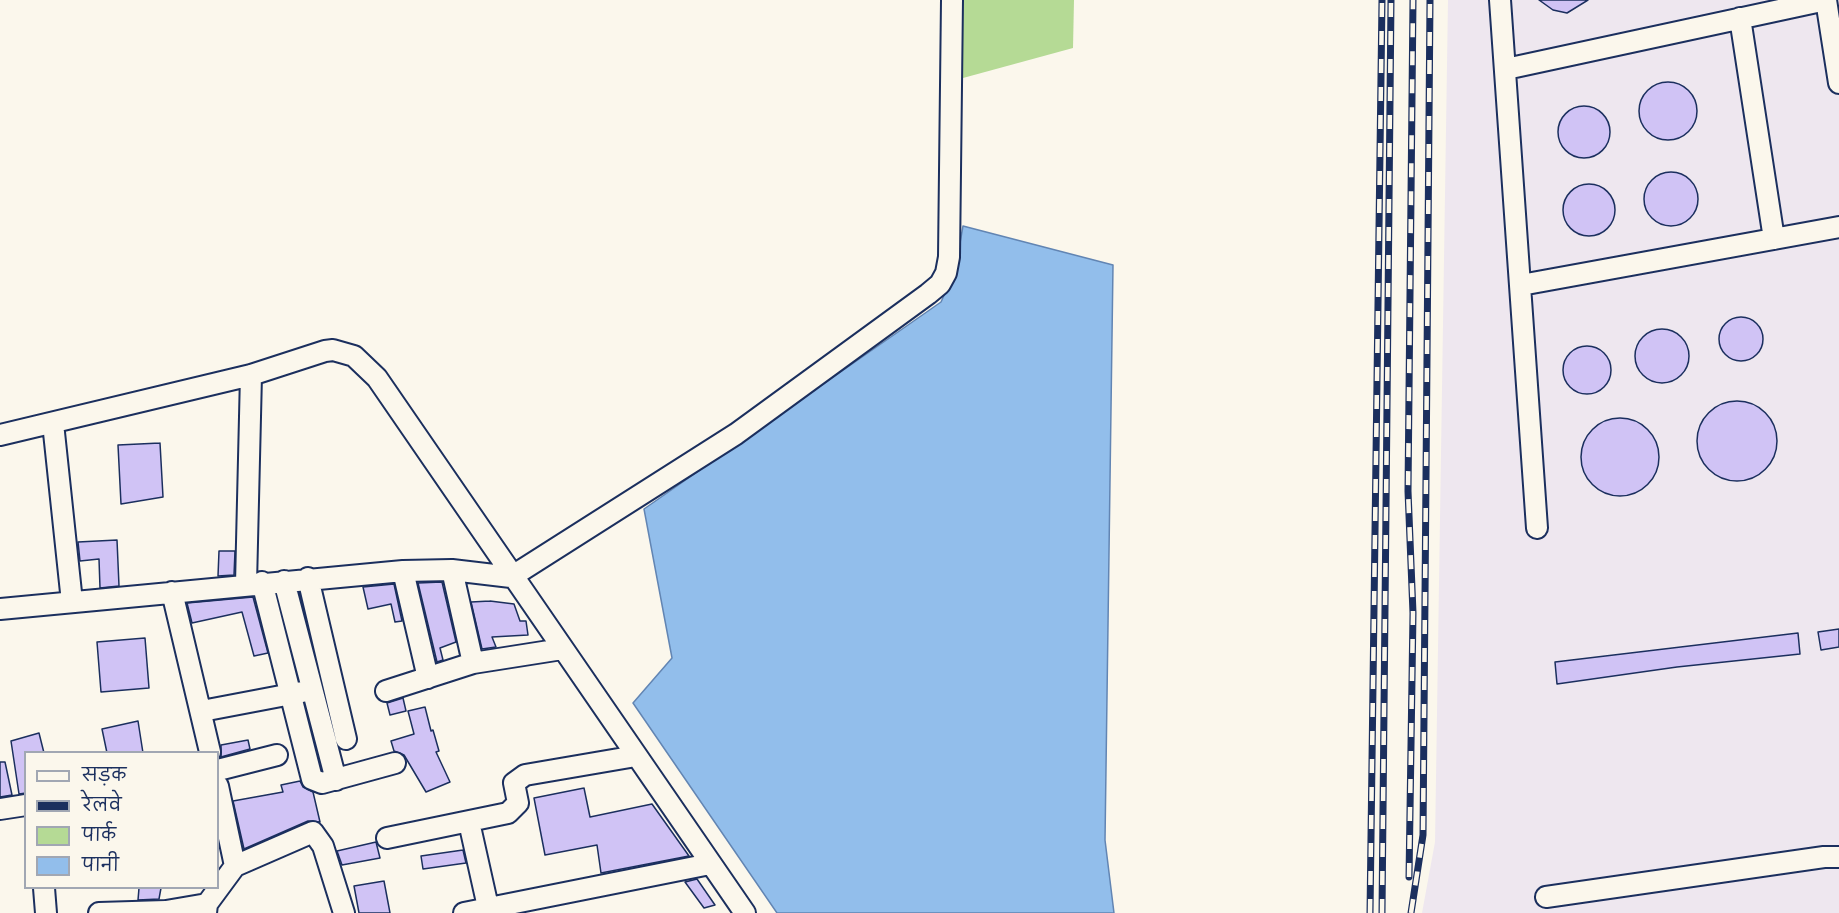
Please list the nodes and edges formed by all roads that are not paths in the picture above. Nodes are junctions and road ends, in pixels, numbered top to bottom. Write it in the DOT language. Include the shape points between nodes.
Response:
graph roads {
  1 [pos="952,0"];
  2 [pos="1500,0"];
  3 [pos="1826,0"];
  4 [pos="1740,18"];
  5 [pos="1506,69"];
  6 [pos="1839,83"];
  7 [pos="1839,227"];
  8 [pos="1774,239"];
  9 [pos="1521,285"];
  10 [pos="251,375"];
  11 [pos="53,423"];
  12 [pos="0,435"];
  13 [pos="1537,528"];
  14 [pos="452,570"];
  15 [pos="403,571"];
  16 [pos="511,577"];
  17 [pos="308,578"];
  18 [pos="284,580"];
  19 [pos="254,583"];
  20 [pos="172,592"];
  21 [pos="72,602"];
  22 [pos="0,609"];
  23 [pos="562,649"];
  24 [pos="473,663"];
  25 [pos="428,678"];
  26 [pos="322,688"];
  27 [pos="386,691"];
  28 [pos="290,694"];
  29 [pos="202,711"];
  30 [pos="346,739"];
  31 [pos="210,751"];
  32 [pos="277,755"];
  33 [pos="636,756"];
  34 [pos="395,763"];
  35 [pos="219,771"];
  36 [pos="336,780"];
  37 [pos="219,791"];
  38 [pos="24,805"];
  39 [pos="0,809"];
  40 [pos="469,822"];
  41 [pos="387,837"];
  42 [pos="1839,857"];
  43 [pos="710,864"];
  44 [pos="235,866"];
  45 [pos="44,889"];
  46 [pos="1546,897"];
  47 [pos="488,907"];
  48 [pos="206,908"];
  49 [pos="166,912"];
  50 [pos="46,913"];
  51 [pos="99,913"];
  52 [pos="344,913"];
  53 [pos="464,913"];
  54 [pos="745,913"];
  1 -- 16 [label="street" via="950,257 940,284 736,434"];
  2 -- 5 [label="street"];
  3 -- 4 [label="street"];
  3 -- 6 [label="street"];
  4 -- 5 [label="street"];
  4 -- 8 [label="street"];
  5 -- 9 [label="street"];
  7 -- 8 [label="street"];
  8 -- 9 [label="street"];
  9 -- 13 [label="street"];
  10 -- 11 [label="street"];
  10 -- 16 [label="street" via="324,351 354,356 377,378"];
  10 -- 19 [label="street"];
  11 -- 12 [label="street"];
  11 -- 21 [label="street"];
  14 -- 15 [label="street"];
  14 -- 16 [label="street"];
  14 -- 24 [label="street"];
  15 -- 17 [label="street"];
  15 -- 25 [label="street"];
  16 -- 23 [label="street"];
  17 -- 18 [label="street"];
  17 -- 26 [label="street"];
  18 -- 19 [label="street"];
  18 -- 26 [label="street"];
  19 -- 20 [label="street"];
  19 -- 28 [label="street"];
  20 -- 21 [label="street"];
  20 -- 29 [label="street"];
  21 -- 22 [label="street"];
  23 -- 24 [label="street"];
  23 -- 33 [label="street"];
  24 -- 25 [label="street"];
  25 -- 27 [label="street"];
  26 -- 28 [label="street"];
  26 -- 30 [label="street"];
  26 -- 36 [label="street"];
  28 -- 29 [label="street"];
  28 -- 36 [label="street" via="312,778 322,783"];
  29 -- 31 [label="street"];
  32 -- 35 [label="street"];
  33 -- 40 [label="street" via="525,775 514,783 518,803 514,809"];
  33 -- 43 [label="street"];
  34 -- 36 [label="street"];
  37 -- 44 [label="street"];
  38 -- 39 [label="street"];
  40 -- 41 [label="street"];
  40 -- 47 [label="street"];
  42 -- 46 [label="street"];
  43 -- 47 [label="street"];
  43 -- 54 [label="street"];
  44 -- 48 [label="street"];
  44 -- 52 [label="street" via="314,832 323,846"];
  45 -- 50 [label="street"];
  47 -- 53 [label="street"];
  48 -- 49 [label="street"];
  49 -- 51 [label="street"];
}
